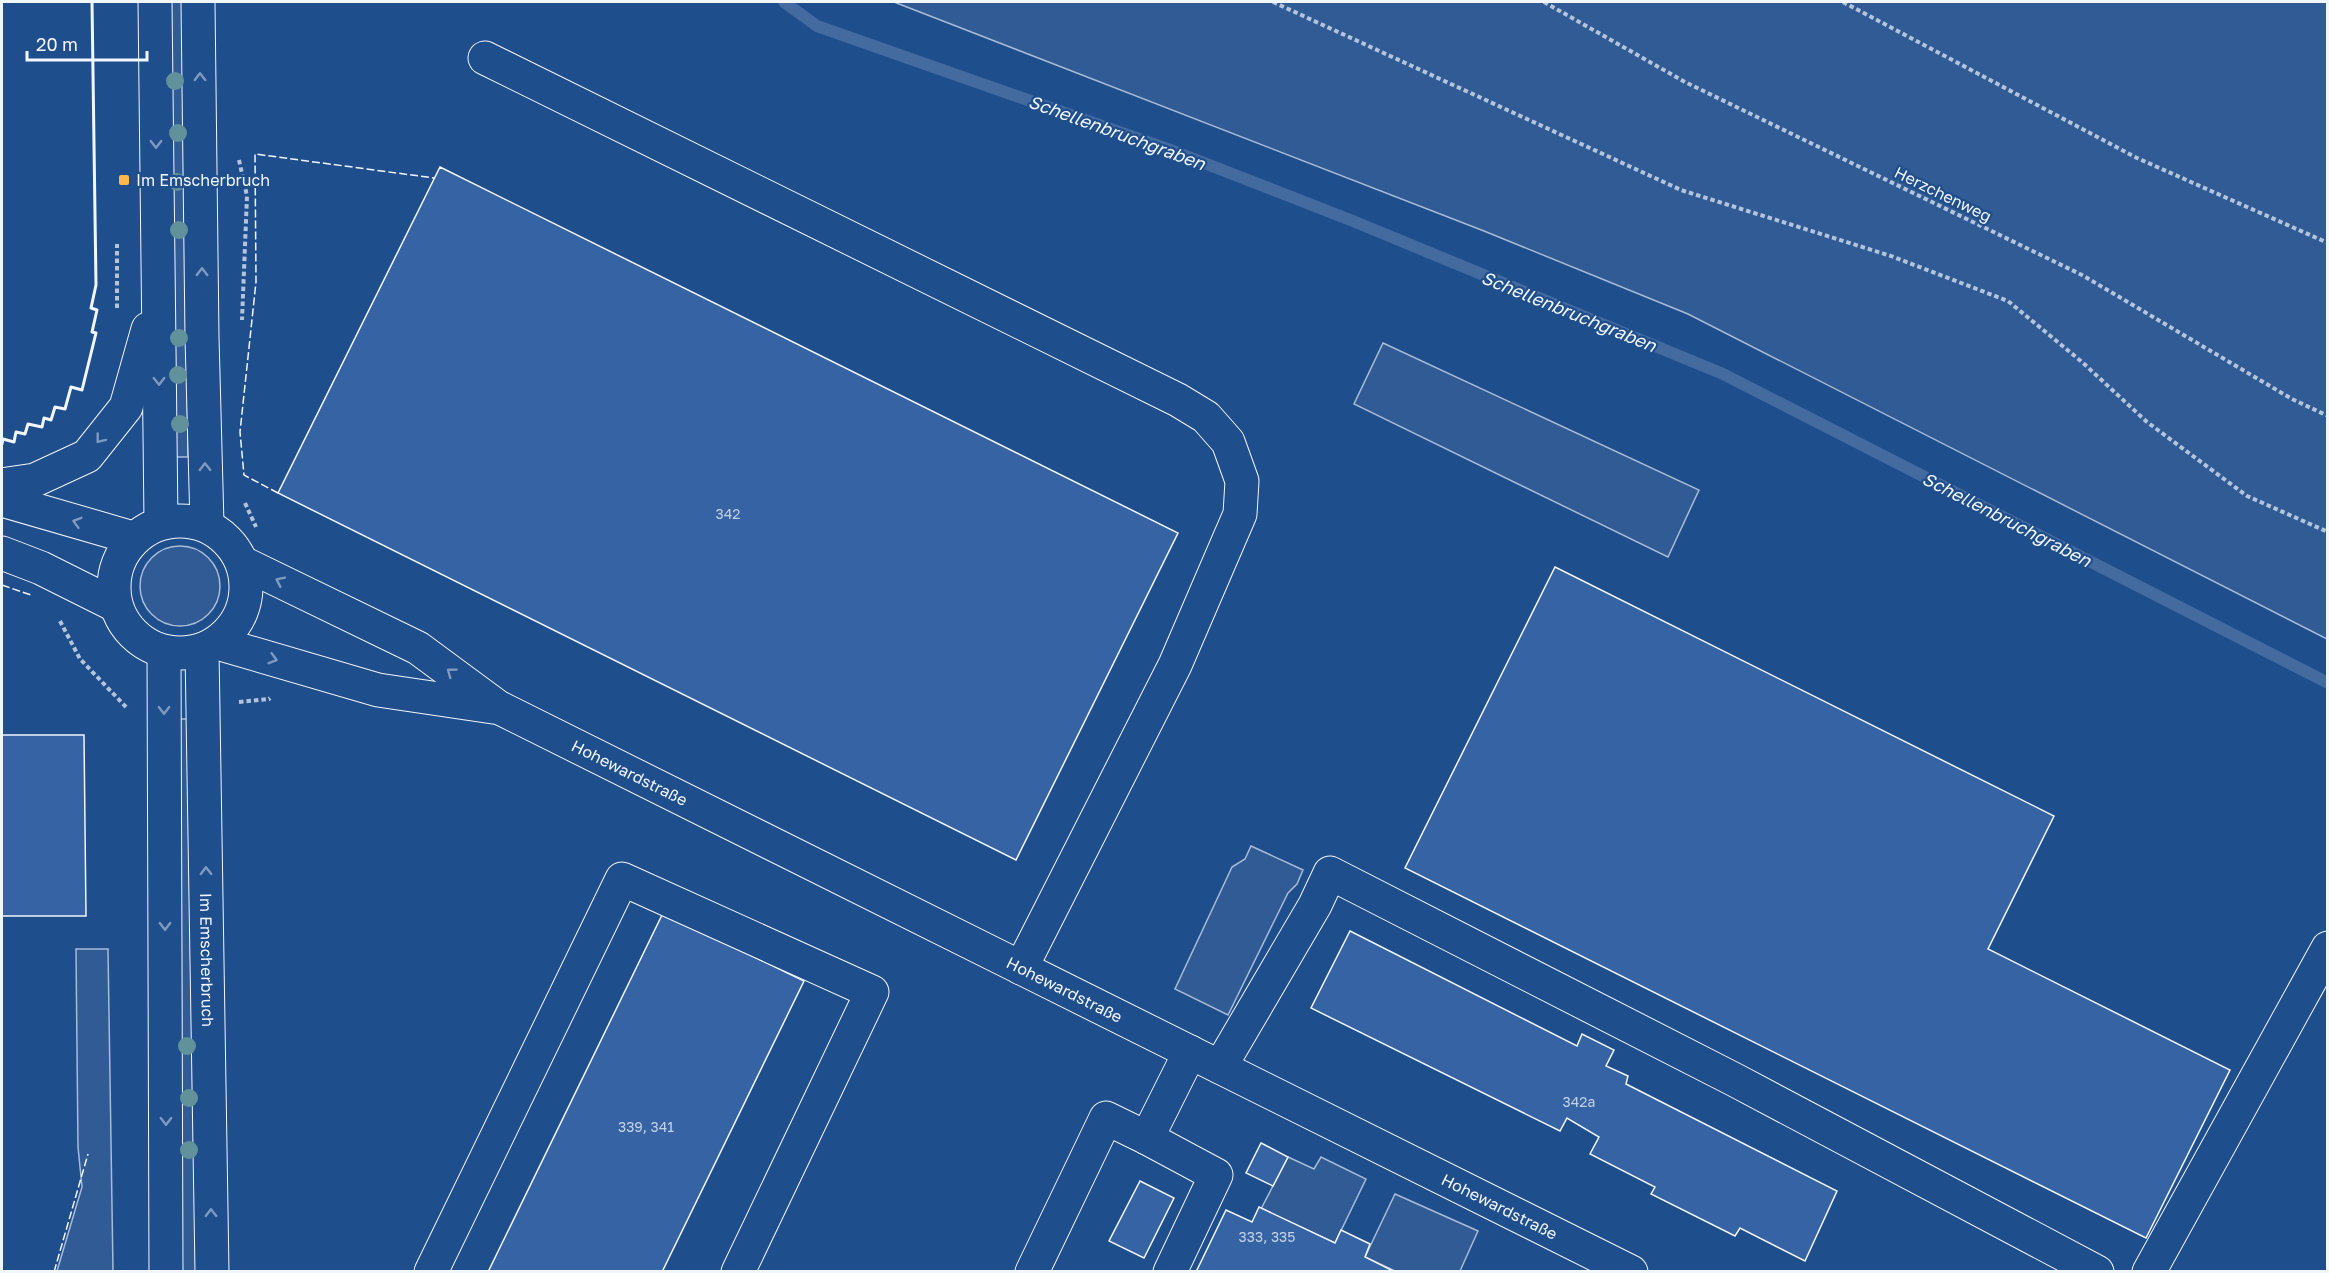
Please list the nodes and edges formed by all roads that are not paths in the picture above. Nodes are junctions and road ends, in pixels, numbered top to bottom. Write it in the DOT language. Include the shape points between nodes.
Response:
graph roads {
  1 [pos="155,2"];
  2 [pos="198,2"];
  3 [pos="485,58"];
  4 [pos="158,289"];
  5 [pos="2,485"];
  6 [pos="2,500"];
  7 [pos="161,522"];
  8 [pos="207,525"];
  9 [pos="133,538"];
  10 [pos="2,553"];
  11 [pos="243,563"];
  12 [pos="115,605"];
  13 [pos="209,646"];
  14 [pos="164,652"];
  15 [pos="498,707"];
  16 [pos="2328,948"];
  17 [pos="1021,968"];
  18 [pos="1190,1052"];
  19 [pos="1220,1067"];
  20 [pos="1147,1138"];
  21 [pos="166,1272"];
  22 [pos="212,1272"];
  23 [pos="431,1272"];
  24 [pos="738,1272"];
  25 [pos="1032,1272"];
  26 [pos="1170,1272"];
  27 [pos="1631,1272"];
  28 [pos="2097,1272"];
  29 [pos="2149,1272"];
  1 -- 4 [label="main road, one-way"];
  8 -- 2 [label="main road, one-way"];
  3 -- 17 [label="main road" via="1178,400 1206,417 1228,442 1242,482 1240,514 1174,665"];
  4 -- 5 [label="main road, one-way" via="126,407 87,456 35,480"];
  4 -- 7 [label="main road, one-way"];
  9 -- 6 [label="main road, one-way"];
  7 -- 8 [label="main road" via="184,519"];
  7 -- 9 [label="main road"];
  8 -- 11 [label="main road" via="228,540"];
  9 -- 12 [label="main road" via="119,557 113,581"];
  10 -- 12 [label="main road"];
  11 -- 13 [label="main road" via="244,607 233,627"];
  15 -- 11 [label="main road, Hohewardstraße, one-way" via="418,648"];
  12 -- 14 [label="main road" via="133,635"];
  13 -- 14 [label="main road" via="187,653"];
  13 -- 15 [label="main road, Hohewardstraße, one-way" via="378,690"];
  22 -- 13 [label="main road, Im Emscherbruch, one-way"];
  14 -- 21 [label="main road, one-way"];
  15 -- 17 [label="main road, Hohewardstraße"];
  16 -- 29 [label="main road"];
  17 -- 18 [label="main road, Hohewardstraße"];
  18 -- 19 [label="main road, Hohewardstraße"];
  18 -- 20 [label="main road"];
  19 -- 27 [label="main road, Hohewardstraße"];
  19 -- 28 [label="main road" via="1330,873 1736,1080"];
  20 -- 25 [label="main road" via="1106,1118"];
  20 -- 26 [label="main road" via="1216,1175"];
  23 -- 24 [label="main road" via="622,879 872,992"];
}
